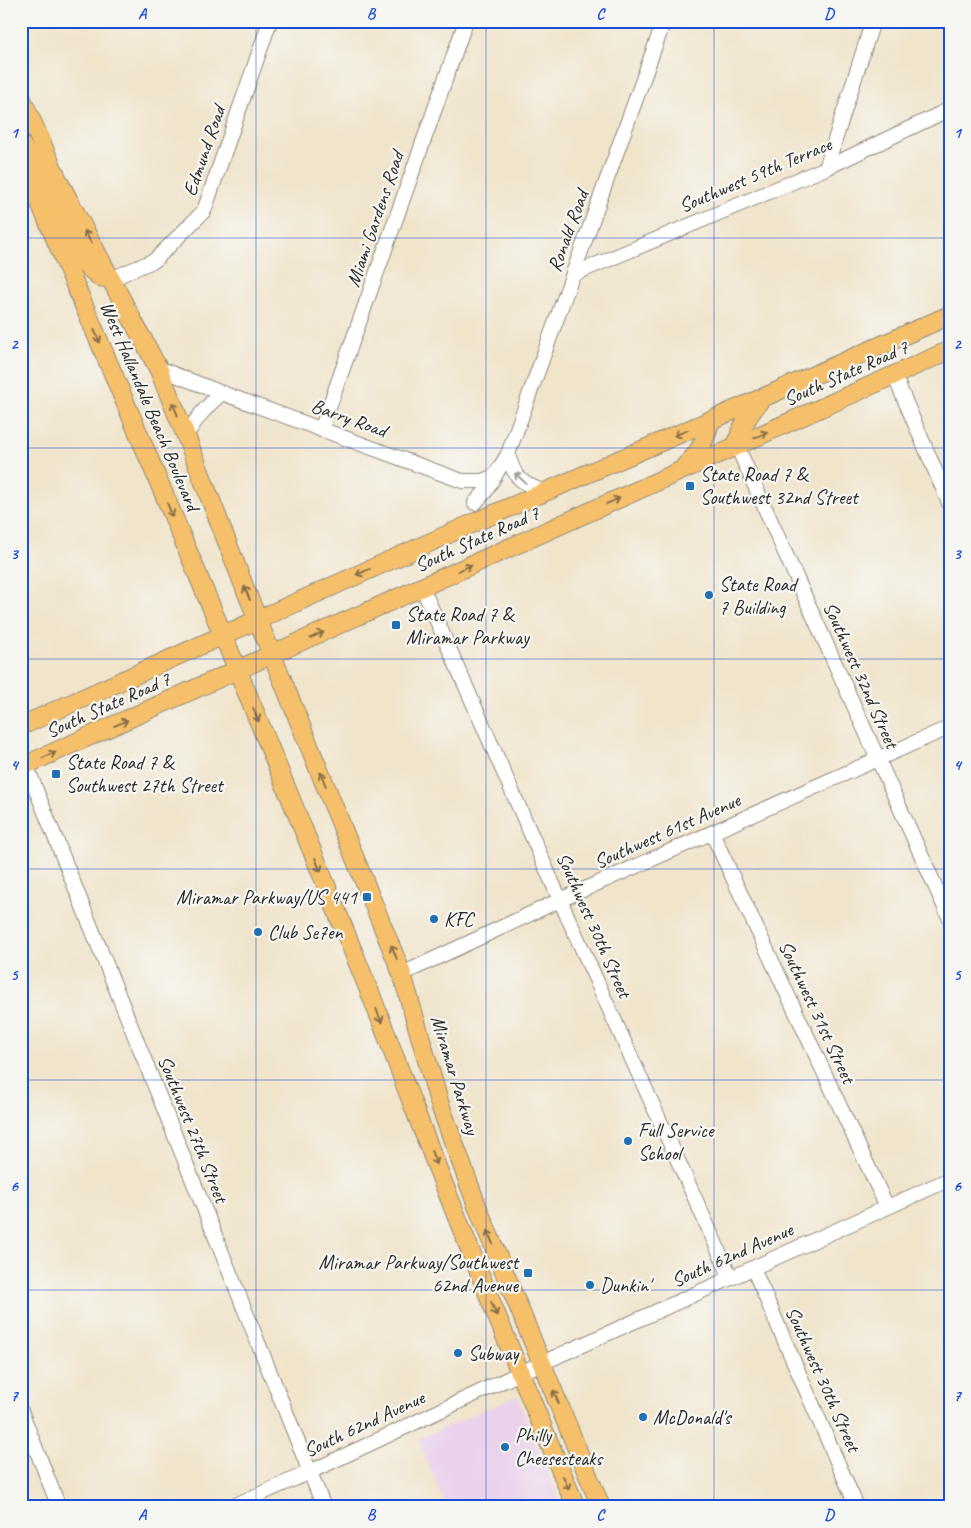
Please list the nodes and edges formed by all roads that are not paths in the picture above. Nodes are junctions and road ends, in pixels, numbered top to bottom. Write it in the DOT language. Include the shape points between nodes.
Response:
graph roads {
  1 [pos="270,21"];
  2 [pos="466,21"];
  3 [pos="664,21"];
  4 [pos="873,21"];
  5 [pos="21,97"];
  6 [pos="950,109"];
  7 [pos="21,144"];
  8 [pos="21,159"];
  9 [pos="826,168"];
  10 [pos="574,274"];
  11 [pos="111,279"];
  12 [pos="950,315"];
  13 [pos="950,350"];
  14 [pos="158,368"];
  15 [pos="894,375"];
  16 [pos="222,393"];
  17 [pos="762,398"];
  18 [pos="710,421"];
  19 [pos="322,430"];
  20 [pos="186,436"];
  21 [pos="737,446"];
  22 [pos="508,454"];
  23 [pos="679,472"];
  24 [pos="495,476"];
  25 [pos="462,481"];
  26 [pos="544,492"];
  27 [pos="475,503"];
  28 [pos="950,505"];
  29 [pos="471,524"];
  30 [pos="422,587"];
  31 [pos="257,619"];
  32 [pos="223,635"];
  33 [pos="272,654"];
  34 [pos="238,670"];
  35 [pos="21,726"];
  36 [pos="950,727"];
  37 [pos="877,759"];
  38 [pos="24,766"];
  39 [pos="712,833"];
  40 [pos="560,900"];
  41 [pos="950,919"];
  42 [pos="402,974"];
  43 [pos="950,1179"];
  44 [pos="887,1207"];
  45 [pos="753,1268"];
  46 [pos="731,1278"];
  47 [pos="542,1364"];
  48 [pos="520,1373"];
  49 [pos="21,1411"];
  50 [pos="310,1472"];
  51 [pos="59,1507"];
  52 [pos="231,1507"];
  53 [pos="324,1507"];
  54 [pos="576,1507"];
  55 [pos="601,1507"];
  56 [pos="857,1507"];
  1 -- 11 [label="street, Edmund Road" via="204,211 155,260"];
  2 -- 19 [label="street, Miami Gardens Road"];
  3 -- 10 [label="street, Ronald Road"];
  4 -- 9 [label="street"];
  11 -- 5 [label="main road, West Hallandale Beach Boulevard, one-way" via="58,180"];
  6 -- 9 [label="street, Southwest 59th Terrace"];
  7 -- 11 [label="main road, West Hallandale Beach Boulevard" via="39,173 81,261 100,277"];
  8 -- 32 [label="main road, West Hallandale Beach Boulevard, one-way"];
  9 -- 10 [label="street, Southwest 59th Terrace"];
  10 -- 22 [label="street, Ronald Road"];
  11 -- 14 [label="main road, West Hallandale Beach Boulevard"];
  12 -- 17 [label="main road, South State Road 7"];
  13 -- 15 [label="main road, South State Road 7"];
  14 -- 16 [label="street, Barry Road"];
  20 -- 14 [label="main road, West Hallandale Beach Boulevard, one-way"];
  21 -- 15 [label="main road, South State Road 7, one-way"];
  15 -- 28 [label="street"];
  16 -- 19 [label="street, Barry Road"];
  16 -- 20 [label="street" via="197,417"];
  17 -- 18 [label="main road, South State Road 7"];
  17 -- 21 [label="main road" via="744,421"];
  18 -- 23 [label="main road" via="702,446"];
  18 -- 26 [label="main road, South State Road 7, one-way"];
  19 -- 25 [label="street, Barry Road"];
  31 -- 20 [label="main road, West Hallandale Beach Boulevard, one-way"];
  21 -- 23 [label="main road, South State Road 7"];
  21 -- 37 [label="street, Southwest 32nd Street"];
  22 -- 24 [label="street, Ronald Road"];
  26 -- 22 [label="street, one-way" via="518,478 511,468"];
  30 -- 23 [label="main road, South State Road 7, one-way"];
  24 -- 25 [label="street, Barry Road" via="482,481"];
  24 -- 27 [label="street, Ronald Road"];
  25 -- 27 [label="street" via="471,491"];
  26 -- 29 [label="main road, South State Road 7"];
  27 -- 29 [label="street, Ronald Road"];
  29 -- 31 [label="main road, South State Road 7, one-way"];
  33 -- 30 [label="main road, South State Road 7, one-way"];
  30 -- 40 [label="street, Southwest 30th Street"];
  31 -- 32 [label="main road, South State Road 7"];
  31 -- 33 [label="main road, West Hallandale Beach Boulevard"];
  32 -- 34 [label="main road, West Hallandale Beach Boulevard"];
  32 -- 35 [label="main road, South State Road 7"];
  33 -- 34 [label="main road, South State Road 7"];
  42 -- 33 [label="main road, Miramar Parkway, one-way"];
  38 -- 34 [label="main road, South State Road 7, one-way"];
  34 -- 48 [label="main road, one-way" via="369,989"];
  36 -- 37 [label="street, Southwest 61st Avenue"];
  37 -- 39 [label="street, Southwest 61st Avenue"];
  37 -- 41 [label="street, Southwest 32nd Street"];
  38 -- 50 [label="street, Southwest 27th Street"];
  39 -- 40 [label="street, Southwest 61st Avenue"];
  39 -- 44 [label="street, Southwest 31st Street"];
  40 -- 42 [label="street, Southwest 61st Avenue"];
  40 -- 46 [label="street, Southwest 30th Street"];
  47 -- 42 [label="main road, Miramar Parkway, one-way" via="440,1106"];
  43 -- 44 [label="street, South 62nd Avenue"];
  44 -- 45 [label="street, South 62nd Avenue"];
  45 -- 46 [label="street, South 62nd Avenue"];
  45 -- 56 [label="street, Southwest 30th Street"];
  46 -- 47 [label="street, South 62nd Avenue"];
  47 -- 48 [label="street, South 62nd Avenue"];
  55 -- 47 [label="main road, Miramar Parkway, one-way"];
  48 -- 50 [label="street, South 62nd Avenue"];
  48 -- 54 [label="main road, one-way"];
  49 -- 51 [label="street"];
  50 -- 52 [label="street, South 62nd Avenue"];
  50 -- 53 [label="street, Southwest 27th Street"];
}
